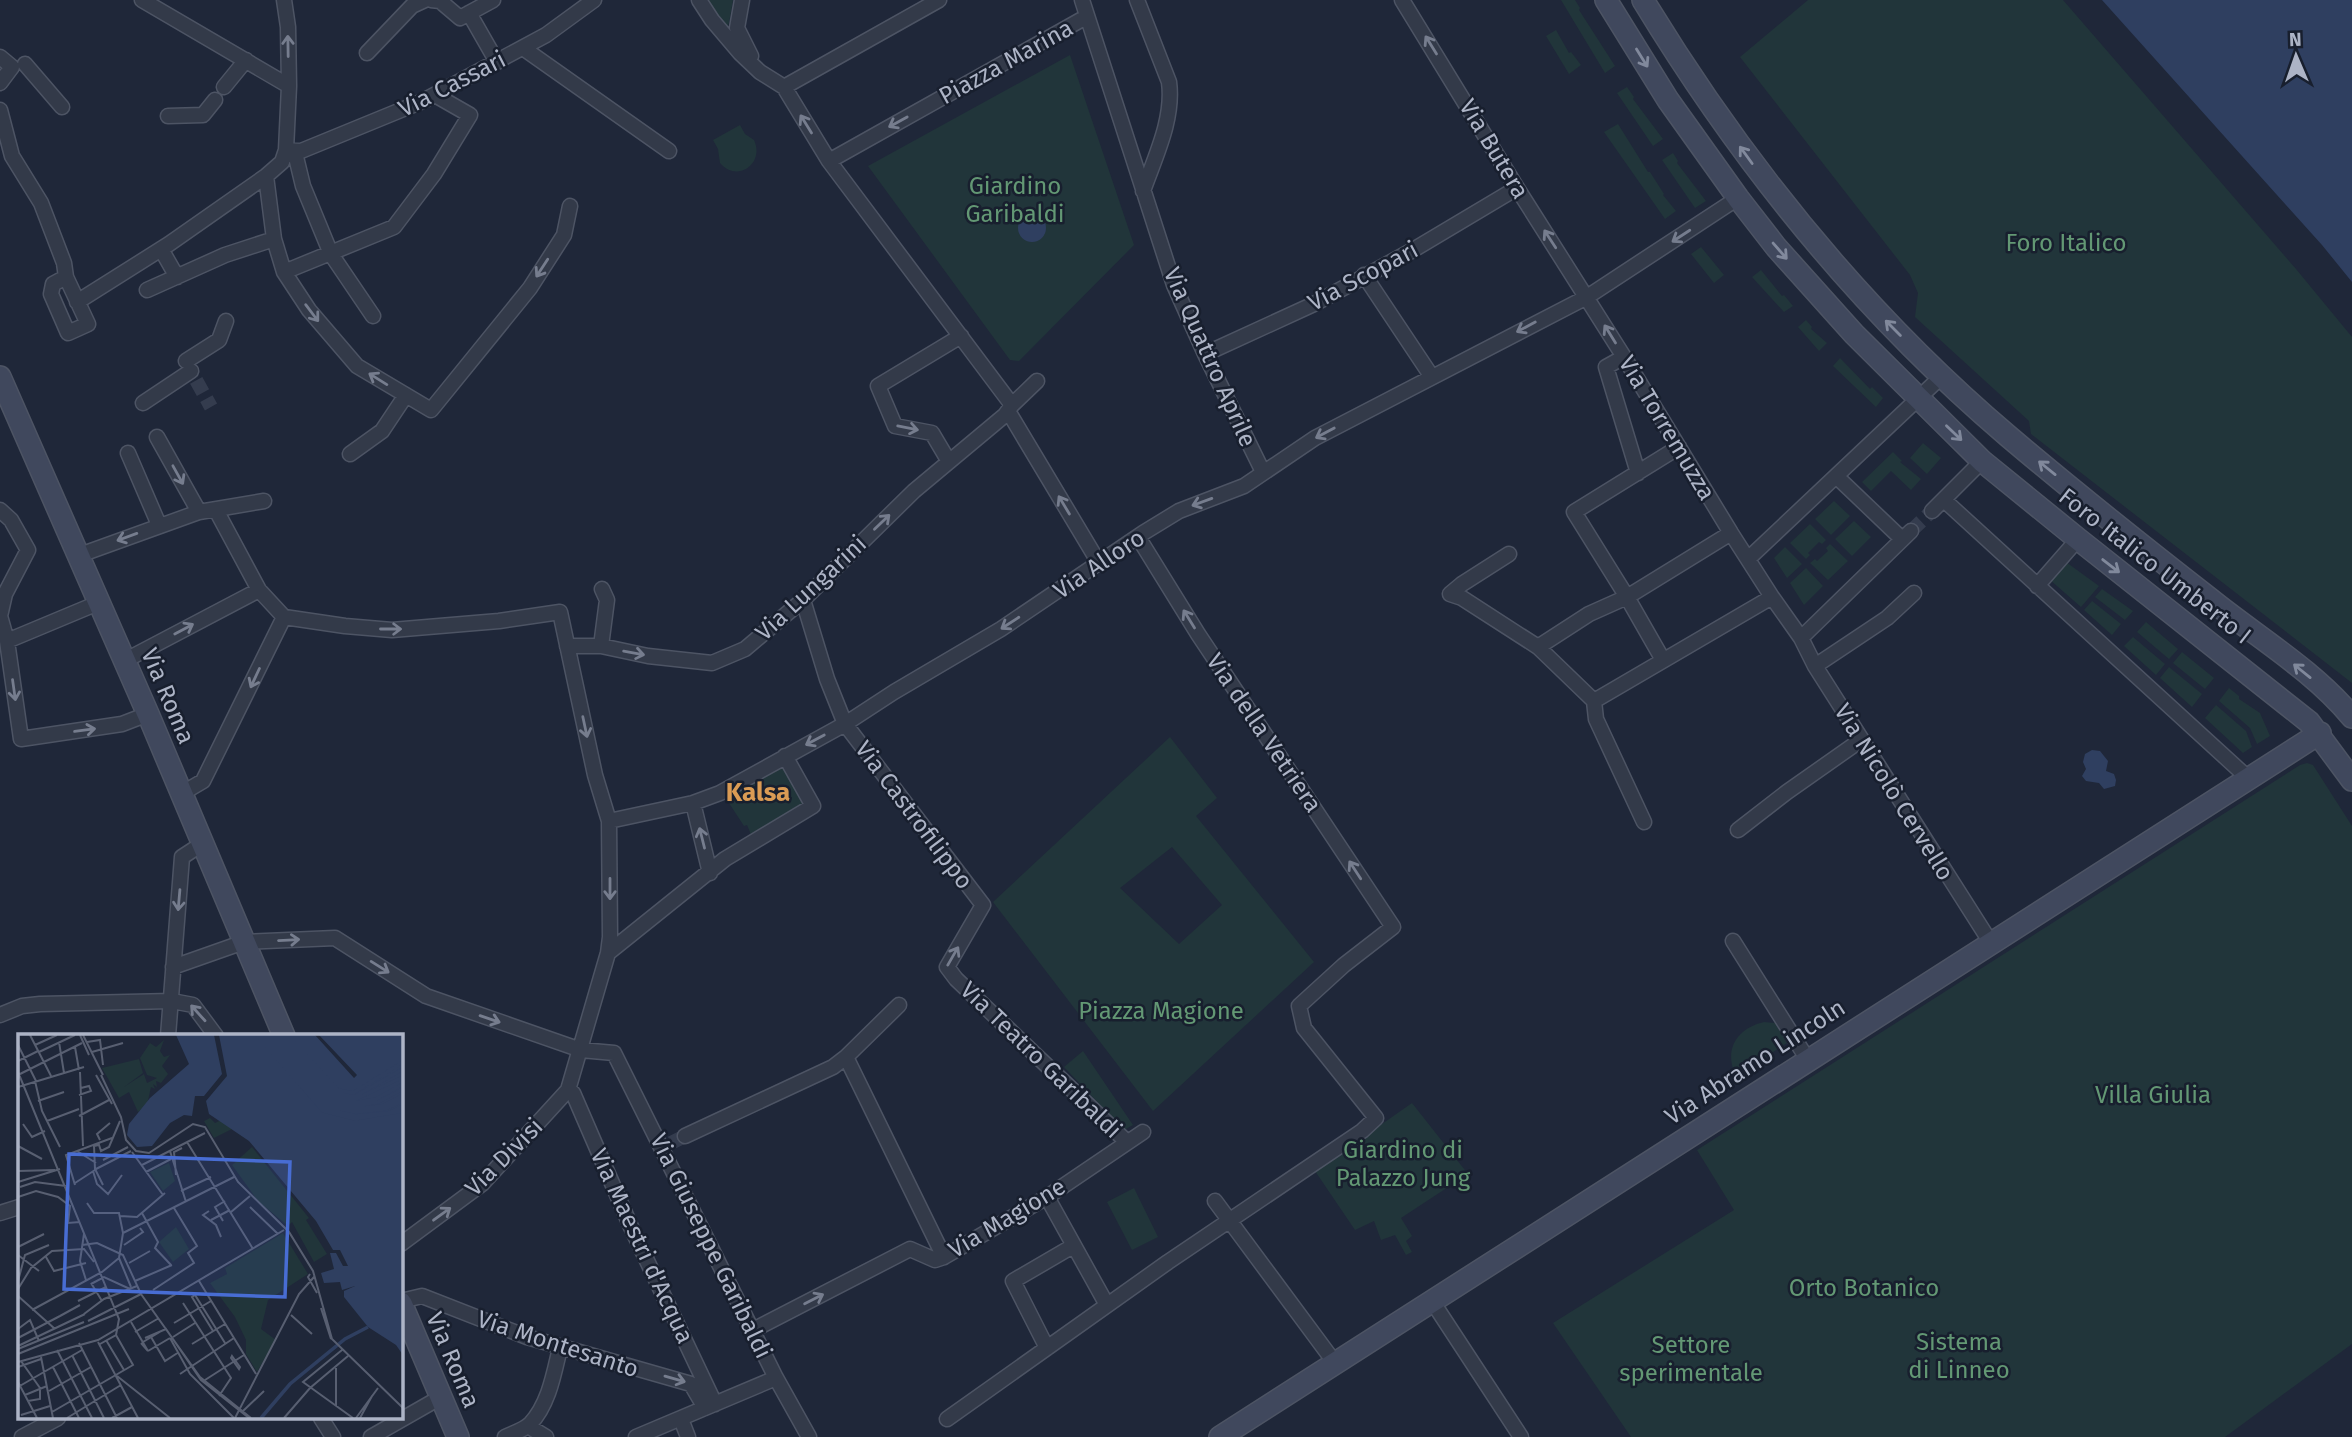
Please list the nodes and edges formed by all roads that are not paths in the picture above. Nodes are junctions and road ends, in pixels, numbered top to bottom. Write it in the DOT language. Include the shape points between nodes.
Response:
graph roads {
  1 [pos="142,0"];
  2 [pos="284,0"];
  3 [pos="425,0"];
  4 [pos="431,0"];
  5 [pos="494,0"];
  6 [pos="594,0"];
  7 [pos="699,0"];
  8 [pos="742,0"];
  9 [pos="939,0"];
  10 [pos="1082,0"];
  11 [pos="1137,0"];
  12 [pos="1402,0"];
  13 [pos="1606,0"];
  14 [pos="1643,0"];
  15 [pos="469,13"];
  16 [pos="1086,17"];
  17 [pos="523,48"];
  18 [pos="367,53"];
  19 [pos="0,57"];
  20 [pos="246,60"];
  21 [pos="497,62"];
  22 [pos="18,66"];
  23 [pos="760,72"];
  24 [pos="0,83"];
  25 [pos="289,86"];
  26 [pos="224,87"];
  27 [pos="784,87"];
  28 [pos="435,95"];
  29 [pos="215,100"];
  30 [pos="62,107"];
  31 [pos="0,110"];
  32 [pos="168,116"];
  33 [pos="291,147"];
  34 [pos="669,151"];
  35 [pos="829,161"];
  36 [pos="262,178"];
  37 [pos="1763,179"];
  38 [pos="1517,188"];
  39 [pos="1143,191"];
  40 [pos="1738,198"];
  41 [pos="570,206"];
  42 [pos="274,239"];
  43 [pos="1159,241"];
  44 [pos="161,249"];
  45 [pos="331,254"];
  46 [pos="284,272"];
  47 [pos="1364,275"];
  48 [pos="66,277"];
  49 [pos="177,277"];
  50 [pos="147,290"];
  51 [pos="1587,297"];
  52 [pos="77,302"];
  53 [pos="373,316"];
  54 [pos="226,321"];
  55 [pos="961,336"];
  56 [pos="1205,354"];
  57 [pos="1624,357"];
  58 [pos="1942,376"];
  59 [pos="0,377"];
  60 [pos="1432,377"];
  61 [pos="1037,381"];
  62 [pos="406,395"];
  63 [pos="1918,399"];
  64 [pos="143,403"];
  65 [pos="1010,408"];
  66 [pos="2007,435"];
  67 [pos="157,437"];
  68 [pos="1679,447"];
  69 [pos="128,453"];
  70 [pos="350,454"];
  71 [pos="948,460"];
  72 [pos="1982,461"];
  73 [pos="1263,472"];
  74 [pos="1638,473"];
  75 [pos="1836,477"];
  76 [pos="1944,500"];
  77 [pos="264,501"];
  78 [pos="216,510"];
  79 [pos="1932,511"];
  80 [pos="198,513"];
  81 [pos="6,515"];
  82 [pos="159,526"];
  83 [pos="1731,533"];
  84 [pos="1138,537"];
  85 [pos="2078,539"];
  86 [pos="1509,554"];
  87 [pos="77,556"];
  88 [pos="1748,559"];
  89 [pos="1099,563"];
  90 [pos="2037,586"];
  91 [pos="602,589"];
  92 [pos="258,590"];
  93 [pos="1914,593"];
  94 [pos="1628,597"];
  95 [pos="1772,597"];
  96 [pos="803,600"];
  97 [pos="98,603"];
  98 [pos="284,617"];
  99 [pos="1801,638"];
  100 [pos="8,641"];
  101 [pos="567,646"];
  102 [pos="601,646"];
  103 [pos="1538,647"];
  104 [pos="1663,660"];
  105 [pos="124,661"];
  106 [pos="1815,666"];
  107 [pos="1594,701"];
  108 [pos="148,714"];
  109 [pos="2352,717"];
  110 [pos="845,724"];
  111 [pos="2320,733"];
  112 [pos="1861,740"];
  113 [pos="785,756"];
  114 [pos="2248,778"];
  115 [pos="2352,780"];
  116 [pos="181,794"];
  117 [pos="693,803"];
  118 [pos="610,821"];
  119 [pos="1644,822"];
  120 [pos="1738,830"];
  121 [pos="202,844"];
  122 [pos="710,873"];
  123 [pos="983,905"];
  124 [pos="1733,941"];
  125 [pos="244,942"];
  126 [pos="1991,943"];
  127 [pos="608,953"];
  128 [pos="173,967"];
  129 [pos="172,1001"];
  130 [pos="899,1005"];
  131 [pos="0,1016"];
  132 [pos="168,1034"];
  133 [pos="215,1034"];
  134 [pos="284,1034"];
  135 [pos="581,1051"];
  136 [pos="846,1057"];
  137 [pos="1808,1060"];
  138 [pos="568,1090"];
  139 [pos="1143,1132"];
  140 [pos="1127,1142"];
  141 [pos="673,1143"];
  142 [pos="1047,1197"];
  143 [pos="1215,1201"];
  144 [pos="18,1207"];
  145 [pos="0,1213"];
  146 [pos="1230,1221"];
  147 [pos="402,1243"];
  148 [pos="1073,1246"];
  149 [pos="944,1257"];
  150 [pos="1113,1301"];
  151 [pos="1433,1301"];
  152 [pos="402,1302"];
  153 [pos="402,1304"];
  154 [pos="753,1330"];
  155 [pos="560,1348"];
  156 [pos="1047,1348"];
  157 [pos="1335,1363"];
  158 [pos="776,1378"];
  159 [pos="441,1397"];
  160 [pos="710,1406"];
  161 [pos="402,1419"];
  162 [pos="681,1419"];
  163 [pos="947,1419"];
  164 [pos="54,1420"];
  165 [pos="322,1420"];
  166 [pos="401,1420"];
  167 [pos="528,1426"];
  168 [pos="22,1437"];
  169 [pos="333,1437"];
  170 [pos="371,1437"];
  171 [pos="458,1437"];
  172 [pos="505,1437"];
  173 [pos="546,1437"];
  174 [pos="636,1437"];
  175 [pos="688,1437"];
  176 [pos="808,1437"];
  177 [pos="1220,1437"];
  178 [pos="1521,1437"];
  1 -- 20 [label="street"];
  25 -- 2 [label="street, one-way"];
  3 -- 18 [label="street" via="412,6"];
  4 -- 15 [label="street" via="440,1 460,18"];
  5 -- 15 [label="street"];
  6 -- 17 [label="street, Via Cassari"];
  7 -- 23 [label="street" via="722,33"];
  8 -- 23 [label="street" via="737,28"];
  9 -- 27 [label="street"];
  10 -- 16 [label="street"];
  11 -- 39 [label="street" via="1170,95 1164,133"];
  38 -- 12 [label="street, Via Butera, one-way"];
  13 -- 40 [label="street, Foro Italico Umberto I, one-way" via="1668,100"];
  37 -- 14 [label="street, Foro Italico Umberto I, one-way"];
  15 -- 21 [label="street"];
  16 -- 35 [label="street, Piazza Marina, one-way"];
  16 -- 39 [label="street, Piazza Marina"];
  17 -- 21 [label="street, Via Cassari"];
  17 -- 34 [label="street"];
  19 -- 22 [label="street"];
  20 -- 25 [label="street"];
  20 -- 26 [label="street"];
  21 -- 28 [label="street, Via Cassari"];
  22 -- 24 [label="street"];
  22 -- 30 [label="street"];
  23 -- 27 [label="street"];
  25 -- 33 [label="street"];
  35 -- 27 [label="street, one-way"];
  28 -- 33 [label="street, Via Cassari"];
  28 -- 45 [label="street" via="470,115 434,174 394,227"];
  29 -- 32 [label="street" via="203,115"];
  31 -- 48 [label="street" via="12,156 41,202"];
  33 -- 36 [label="street" via="282,162"];
  33 -- 45 [label="street"];
  35 -- 55 [label="street"];
  36 -- 42 [label="street"];
  36 -- 44 [label="street"];
  37 -- 40 [label="street"];
  58 -- 37 [label="street, Foro Italico Umberto I, one-way" via="1845,277"];
  38 -- 47 [label="street, Via Scopari"];
  51 -- 38 [label="street, Via Butera, one-way"];
  39 -- 43 [label="street, Piazza Marina"];
  40 -- 51 [label="street, Via Alloro, one-way"];
  40 -- 63 [label="street, Foro Italico Umberto I, one-way" via="1776,247"];
  41 -- 62 [label="street, one-way" via="564,235 530,288 431,410"];
  42 -- 46 [label="street"];
  42 -- 49 [label="street"];
  43 -- 56 [label="street, Via Quattro Aprile"];
  44 -- 49 [label="street"];
  44 -- 52 [label="street"];
  45 -- 46 [label="street"];
  45 -- 53 [label="street"];
  46 -- 62 [label="street" via="309,310 357,366"];
  47 -- 56 [label="street, Via Scopari" via="1314,304"];
  47 -- 60 [label="street"];
  48 -- 52 [label="street"];
  48 -- 52 [label="street" via="53,284 51,294 68,333 88,324"];
  49 -- 50 [label="street"];
  57 -- 51 [label="street, Via Torremuzza, one-way"];
  51 -- 60 [label="street, Via Alloro, one-way"];
  54 -- 64 [label="street" via="219,340"];
  55 -- 65 [label="street"];
  55 -- 71 [label="street, one-way" via="878,386 895,426 932,433"];
  56 -- 73 [label="street, Via Quattro Aprile"];
  57 -- 68 [label="street, Via Torremuzza"];
  57 -- 74 [label="street" via="1606,367"];
  58 -- 63 [label="street"];
  58 -- 66 [label="street, Foro Italico Umberto I"];
  59 -- 87 [label="street, Via Roma"];
  60 -- 73 [label="street, Via Alloro, one-way" via="1315,438"];
  61 -- 65 [label="street"];
  62 -- 70 [label="street" via="382,431"];
  63 -- 72 [label="street, Foro Italico Umberto I, one-way"];
  63 -- 75 [label="street"];
  65 -- 71 [label="street, Via Lungarini"];
  89 -- 65 [label="street, one-way"];
  66 -- 72 [label="street"];
  109 -- 66 [label="street, Foro Italico Umberto I, one-way" via="2332,695"];
  67 -- 80 [label="street, one-way"];
  68 -- 74 [label="street"];
  68 -- 83 [label="street, Via Torremuzza"];
  69 -- 82 [label="street"];
  96 -- 71 [label="street, Via Lungarini, one-way"];
  72 -- 76 [label="street"];
  72 -- 85 [label="street, Foro Italico Umberto I"];
  73 -- 84 [label="street, Via Alloro, one-way" via="1244,486 1179,511"];
  74 -- 94 [label="street" via="1574,512"];
  75 -- 88 [label="street"];
  75 -- 99 [label="street" via="1906,535"];
  76 -- 79 [label="street"];
  76 -- 90 [label="street"];
  77 -- 78 [label="street"];
  78 -- 80 [label="street"];
  78 -- 92 [label="street"];
  80 -- 82 [label="street"];
  81 -- 100 [label="street" via="28,550 5,594 1,616"];
  82 -- 87 [label="street, one-way"];
  83 -- 88 [label="street, Via Torremuzza"];
  83 -- 94 [label="street"];
  84 -- 89 [label="street, Via Alloro"];
  146 -- 84 [label="street, Via della Vetriera, one-way" via="1376,1118 1304,1028 1298,1006 1393,927"];
  85 -- 90 [label="street"];
  85 -- 111 [label="street, Foro Italico Umberto I, one-way"];
  86 -- 103 [label="street" via="1450,594"];
  87 -- 97 [label="street, Via Roma"];
  88 -- 95 [label="street, Via Torremuzza"];
  89 -- 110 [label="street, Via Alloro, one-way"];
  90 -- 114 [label="street"];
  91 -- 102 [label="street" via="607,600"];
  92 -- 98 [label="street"];
  105 -- 92 [label="street, one-way"];
  93 -- 106 [label="street" via="1887,618"];
  94 -- 103 [label="street" via="1589,614"];
  94 -- 104 [label="street"];
  95 -- 99 [label="street, Via Nicolò Cervello"];
  95 -- 104 [label="street"];
  102 -- 96 [label="street, Via Lungarini, one-way" via="712,663 745,649"];
  96 -- 110 [label="street, Via Castrofilippo"];
  97 -- 100 [label="street"];
  97 -- 105 [label="street, Via Roma"];
  98 -- 101 [label="street, Via Divisi, one-way" via="392,630 560,612"];
  98 -- 116 [label="street, one-way" via="203,781"];
  99 -- 106 [label="street, Via Nicolò Cervello"];
  100 -- 108 [label="street, one-way" via="21,739 122,724"];
  101 -- 102 [label="street, Via Lungarini"];
  101 -- 118 [label="street, Via Divisi, one-way" via="595,775"];
  103 -- 107 [label="street"];
  104 -- 107 [label="street"];
  105 -- 108 [label="street, Via Roma"];
  106 -- 112 [label="street, Via Nicolò Cervello"];
  107 -- 119 [label="street" via="1596,719"];
  108 -- 116 [label="street, Via Roma"];
  110 -- 113 [label="street, Via Alloro, one-way"];
  110 -- 123 [label="street, Via Castrofilippo"];
  111 -- 114 [label="street, Via Abramo Lincoln"];
  111 -- 115 [label="street, Foro Italico Umberto I"];
  112 -- 120 [label="street"];
  112 -- 126 [label="street, Via Nicolò Cervello"];
  113 -- 117 [label="street, Via Alloro"];
  113 -- 122 [label="street" via="813,806 725,859"];
  114 -- 126 [label="street, Via Abramo Lincoln"];
  116 -- 121 [label="street, Via Roma"];
  117 -- 118 [label="street, Via Alloro"];
  122 -- 117 [label="street, one-way"];
  118 -- 127 [label="street, Via Divisi, one-way"];
  121 -- 125 [label="street, Via Roma"];
  121 -- 128 [label="street, one-way" via="182,857"];
  122 -- 127 [label="street"];
  140 -- 123 [label="street, Via Teatro Garibaldi, one-way" via="947,967"];
  124 -- 137 [label="street"];
  125 -- 128 [label="street"];
  125 -- 134 [label="street, Via Roma"];
  125 -- 135 [label="street, one-way" via="335,938 426,996"];
  126 -- 137 [label="street, Via Abramo Lincoln"];
  127 -- 135 [label="street, Via Divisi"];
  128 -- 129 [label="street"];
  129 -- 131 [label="street" via="40,1004"];
  129 -- 132 [label="street"];
  133 -- 129 [label="street, one-way" via="193,1005"];
  130 -- 136 [label="street"];
  135 -- 138 [label="street, Via Divisi"];
  135 -- 141 [label="street, Via Giuseppe Garibaldi" via="614,1053"];
  136 -- 141 [label="street"];
  136 -- 149 [label="street"];
  137 -- 151 [label="street, Via Abramo Lincoln"];
  147 -- 138 [label="street, Via Divisi, one-way" via="482,1184"];
  138 -- 160 [label="street, Via Maestri d'Acqua"];
  139 -- 140 [label="street, Via Magione"];
  140 -- 142 [label="street, Via Magione"];
  141 -- 154 [label="street, Via Giuseppe Garibaldi"];
  142 -- 148 [label="street"];
  142 -- 149 [label="street, Via Magione"];
  143 -- 146 [label="street"];
  144 -- 145 [label="street"];
  146 -- 150 [label="street"];
  146 -- 157 [label="street"];
  148 -- 150 [label="street"];
  148 -- 156 [label="street" via="1013,1281"];
  154 -- 149 [label="street, Via Magione, one-way" via="910,1249 935,1260"];
  150 -- 156 [label="street"];
  151 -- 157 [label="street, Via Abramo Lincoln"];
  151 -- 178 [label="street"];
  152 -- 155 [label="street, Via Montesanto" via="422,1296"];
  153 -- 159 [label="street, Via Roma"];
  154 -- 158 [label="street, Via Giuseppe Garibaldi"];
  155 -- 160 [label="street, Via Montesanto, one-way" via="691,1384"];
  155 -- 167 [label="street" via="545,1399"];
  156 -- 163 [label="street"];
  157 -- 177 [label="street, Via Abramo Lincoln"];
  158 -- 160 [label="street"];
  158 -- 176 [label="street, Via Giuseppe Garibaldi"];
  159 -- 161 [label="street"];
  159 -- 171 [label="street, Via Roma"];
  160 -- 162 [label="street"];
  162 -- 174 [label="street"];
  162 -- 175 [label="street"];
  164 -- 168 [label="street"];
  165 -- 169 [label="street"];
  166 -- 170 [label="street"];
  167 -- 172 [label="street"];
  167 -- 173 [label="street"];
}
